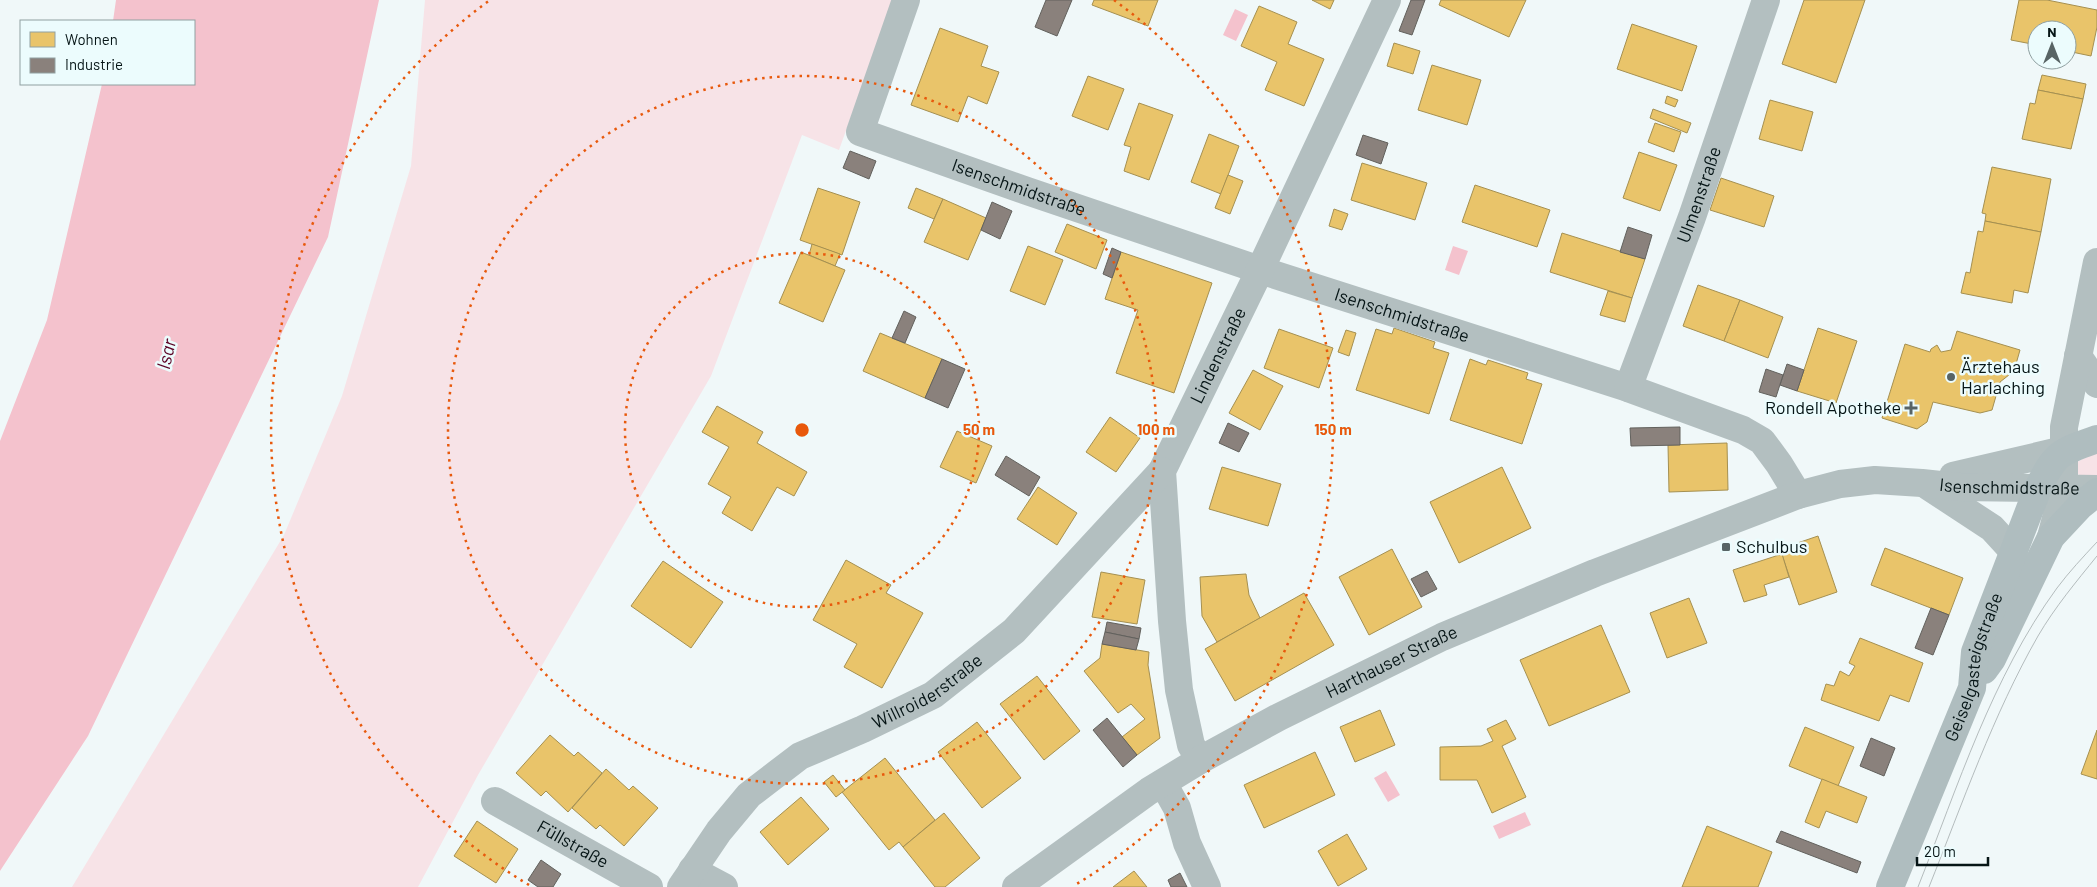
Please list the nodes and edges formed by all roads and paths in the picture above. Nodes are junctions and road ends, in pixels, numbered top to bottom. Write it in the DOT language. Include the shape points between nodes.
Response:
graph roads {
  1 [pos="906,0"];
  2 [pos="1387,0"];
  3 [pos="1766,0"];
  4 [pos="2097,262"];
  5 [pos="1260,270"];
  6 [pos="2078,356"];
  7 [pos="2097,384"];
  8 [pos="1628,388"];
  9 [pos="2097,440"];
  10 [pos="2064,450"];
  11 [pos="1162,471"];
  12 [pos="1922,483"];
  13 [pos="2051,488"];
  14 [pos="2097,490"];
  15 [pos="1798,495"];
  16 [pos="2051,537"];
  17 [pos="2014,552"];
  18 [pos="1972,688"];
  19 [pos="1200,760"];
  20 [pos="1163,783"];
  21 [pos="495,800"];
  22 [pos="686,879"];
  23 [pos="649,887"];
  24 [pos="724,887"];
  25 [pos="1016,887"];
  26 [pos="1207,887"];
  27 [pos="1890,887"];
  1 -- 5 [label="street, Isenschmidstraße" via="860,132"];
  2 -- 5 [label="street, Lindenstraße"];
  3 -- 8 [label="street, Ulmenstraße" via="1692,217"];
  4 -- 6 [label="street"];
  5 -- 8 [label="street, Isenschmidstraße"];
  5 -- 11 [label="street, Lindenstraße"];
  6 -- 7 [label="street"];
  6 -- 10 [label="street" via="2064,427"];
  8 -- 15 [label="street, Isenschmidstraße" via="1743,430 1762,441"];
  9 -- 10 [label="main road"];
  10 -- 12 [label="street, Isenschmidstraße"];
  10 -- 13 [label="main road, Geiselgasteigstraße" via="2049,466"];
  11 -- 19 [label="street, Lindenstraße" via="1180,690 1191,745"];
  11 -- 22 [label="street, Willroiderstraße" via="1014,631 933,695 800,756 750,795 722,826"];
  12 -- 13 [label="street, Isenschmidstraße" via="1959,488"];
  12 -- 15 [label="street, Isenschmidstraße" via="1875,480 1840,484"];
  12 -- 17 [label="street, Isenschmidstraße" via="1992,528"];
  13 -- 14 [label="street, Isenschmidstraße"];
  13 -- 16 [label="street, Geiselgasteigstraße"];
  13 -- 17 [label="main road, Geiselgasteigstraße"];
  14 -- 16 [label="main road"];
  15 -- 19 [label="street, Harthauser Straße" via="1595,573 1442,638 1279,717"];
  16 -- 18 [label="main road" via="1992,659"];
  17 -- 18 [label="main road, Geiselgasteigstraße" via="1975,652"];
  18 -- 27 [label="main road, Geiselgasteigstraße"];
  19 -- 20 [label="street, Harthauser Straße"];
  20 -- 25 [label="street, Harthauser Straße"];
  20 -- 26 [label="street" via="1177,808 1187,843"];
  21 -- 23 [label="street, Füllstraße"];
  22 -- 24 [label="street"];
}
